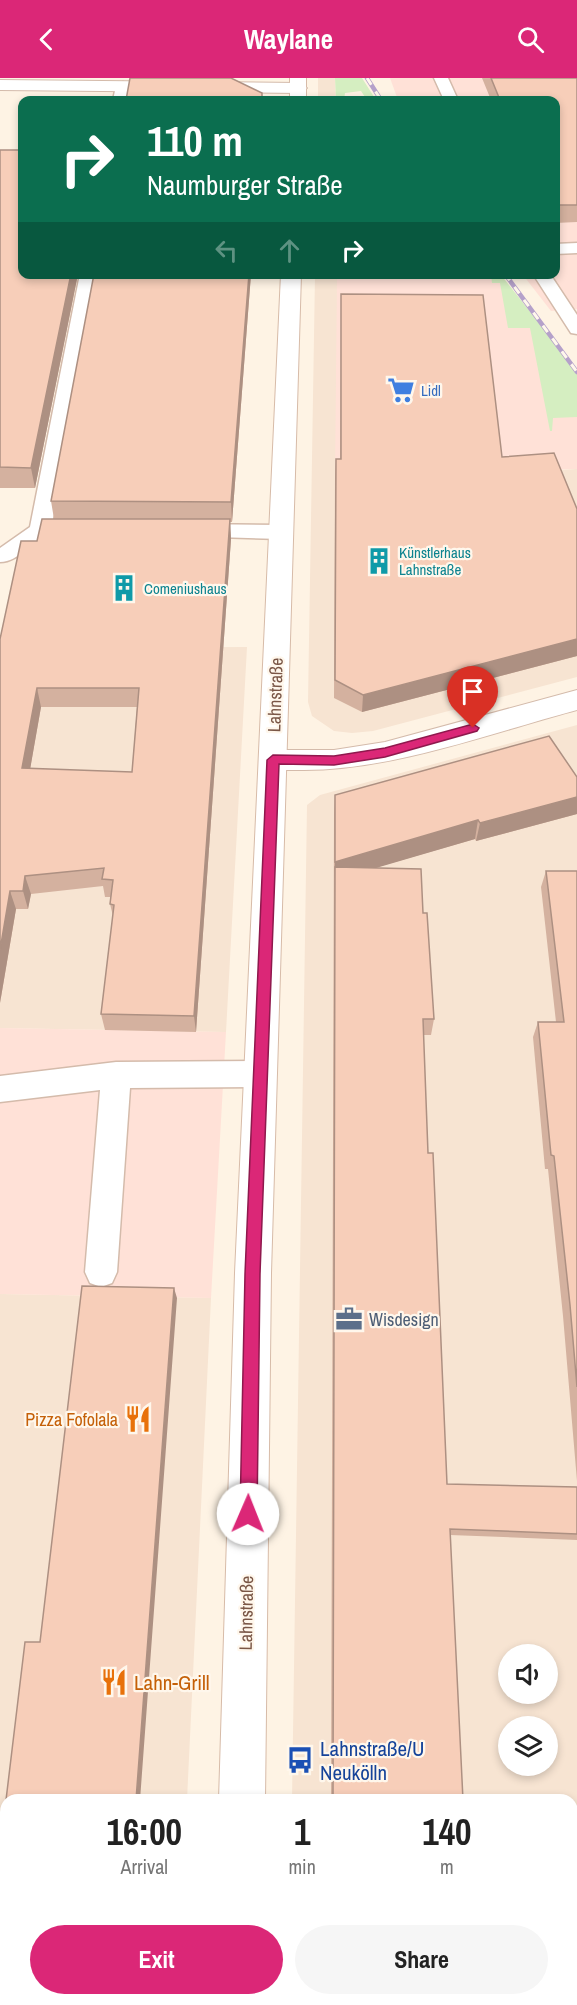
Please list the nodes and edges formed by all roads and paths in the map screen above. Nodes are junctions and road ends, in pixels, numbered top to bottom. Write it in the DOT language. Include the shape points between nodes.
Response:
graph roads {
  1 [pos="441,78"];
  2 [pos="61,82"];
  3 [pos="0,85"];
  4 [pos="298,89"];
  5 [pos="121,93"];
  6 [pos="449,96"];
  7 [pos="577,248"];
  8 [pos="560,249"];
  9 [pos="88,279"];
  10 [pos="291,279"];
  11 [pos="544,279"];
  12 [pos="577,329"];
  13 [pos="40,530"];
  14 [pos="100,531"];
  15 [pos="172,531"];
  16 [pos="281,531"];
  17 [pos="0,555"];
  18 [pos="577,700"];
  19 [pos="273,760"];
  20 [pos="260,1074"];
  21 [pos="116,1075"];
  22 [pos="0,1089"];
  23 [pos="101,1272"];
  24 [pos="242,1794"];
  1 -- 6 [label="lane"];
  2 -- 3 [label="street"];
  2 -- 5 [label="street"];
  4 -- 5 [label="street"];
  7 -- 8 [label="lane"];
  9 -- 13 [label="lane"];
  10 -- 16 [label="street, Lahnstraße"];
  11 -- 12 [label="lane"];
  13 -- 14 [label="lane"];
  13 -- 17 [label="lane" via="6,555"];
  15 -- 16 [label="lane"];
  16 -- 19 [label="street, Lahnstraße"];
  18 -- 19 [label="street" via="385,752 334,760"];
  19 -- 20 [label="street, Lahnstraße"];
  20 -- 21 [label="lane"];
  20 -- 24 [label="street, Lahnstraße"];
  21 -- 22 [label="lane"];
  21 -- 23 [label="lane"];
}
